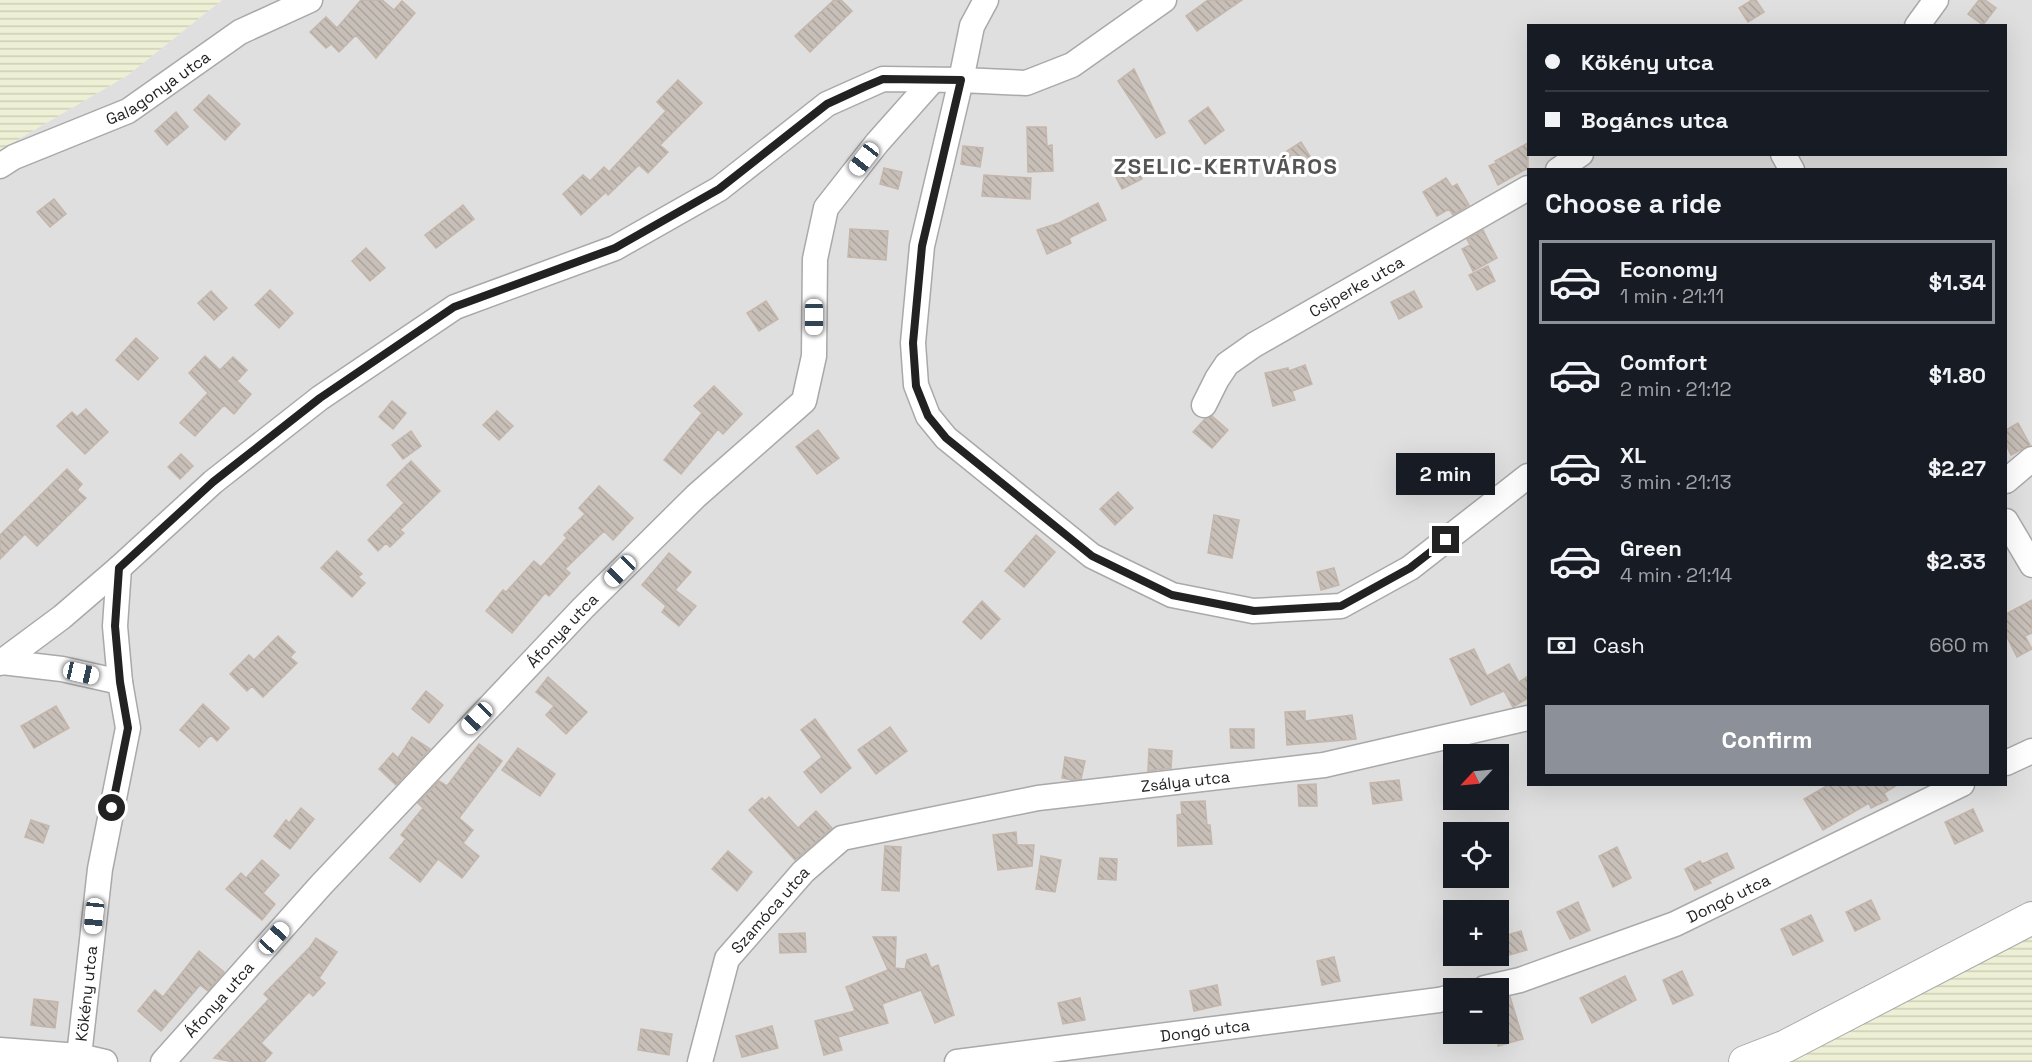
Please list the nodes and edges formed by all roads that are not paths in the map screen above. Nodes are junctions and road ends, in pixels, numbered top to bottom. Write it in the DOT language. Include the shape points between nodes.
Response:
graph roads {
  1 [pos="310,0"];
  2 [pos="986,0"];
  3 [pos="1164,0"];
  4 [pos="1936,0"];
  5 [pos="1918,24"];
  6 [pos="933,80"];
  7 [pos="961,80"];
  8 [pos="1578,156"];
  9 [pos="0,166"];
  10 [pos="1561,168"];
  11 [pos="1527,189"];
  12 [pos="1204,405"];
  13 [pos="2032,459"];
  14 [pos="1527,477"];
  15 [pos="2007,480"];
  16 [pos="2007,523"];
  17 [pos="2032,565"];
  18 [pos="119,568"];
  19 [pos="1,663"];
  20 [pos="120,682"];
  21 [pos="1527,719"];
  22 [pos="2032,750"];
  23 [pos="2007,762"];
  24 [pos="1958,786"];
  25 [pos="842,838"];
  26 [pos="2032,918"];
  27 [pos="1509,983"];
  28 [pos="1443,999"];
  29 [pos="0,1050"];
  30 [pos="79,1056"];
  31 [pos="105,1062"];
  32 [pos="163,1062"];
  33 [pos="700,1062"];
  34 [pos="957,1062"];
  35 [pos="1745,1062"];
  1 -- 9 [label="street, Galagonya utca" via="240,33 128,111"];
  2 -- 7 [label="street" via="972,26"];
  3 -- 7 [label="street" via="1072,65 1026,83"];
  4 -- 5 [label="street"];
  6 -- 7 [label="street"];
  6 -- 18 [label="street" via="883,79 827,104 719,189 615,248 454,307 320,398 213,482"];
  6 -- 32 [label="street, Áfonya utca" via="877,142 826,208 815,259 814,356 804,401 696,496 583,608 321,885"];
  7 -- 14 [label="street" via="922,246 913,343 916,386 928,416 946,438 1092,556 1172,595 1254,611 1341,606 1410,568"];
  8 -- 10 [label="street"];
  11 -- 12 [label="street, Csiperke utca" via="1254,345 1227,364"];
  13 -- 15 [label="street"];
  16 -- 17 [label="street"];
  18 -- 19 [label="street"];
  18 -- 20 [label="street, Kökény utca" via="115,626"];
  19 -- 20 [label="street" via="62,669"];
  20 -- 30 [label="street, Kökény utca" via="128,728 99,869"];
  21 -- 25 [label="street, Zsálya utca" via="1324,765 1038,798"];
  22 -- 23 [label="street"];
  24 -- 27 [label="street, Dongó utca" via="1675,924"];
  25 -- 33 [label="street, Szamóca utca" via="803,872 727,959"];
  26 -- 35 [label="street" via="1786,1046"];
  28 -- 34 [label="street, Dongó utca"];
  29 -- 30 [label="street"];
  30 -- 31 [label="street"];
}
